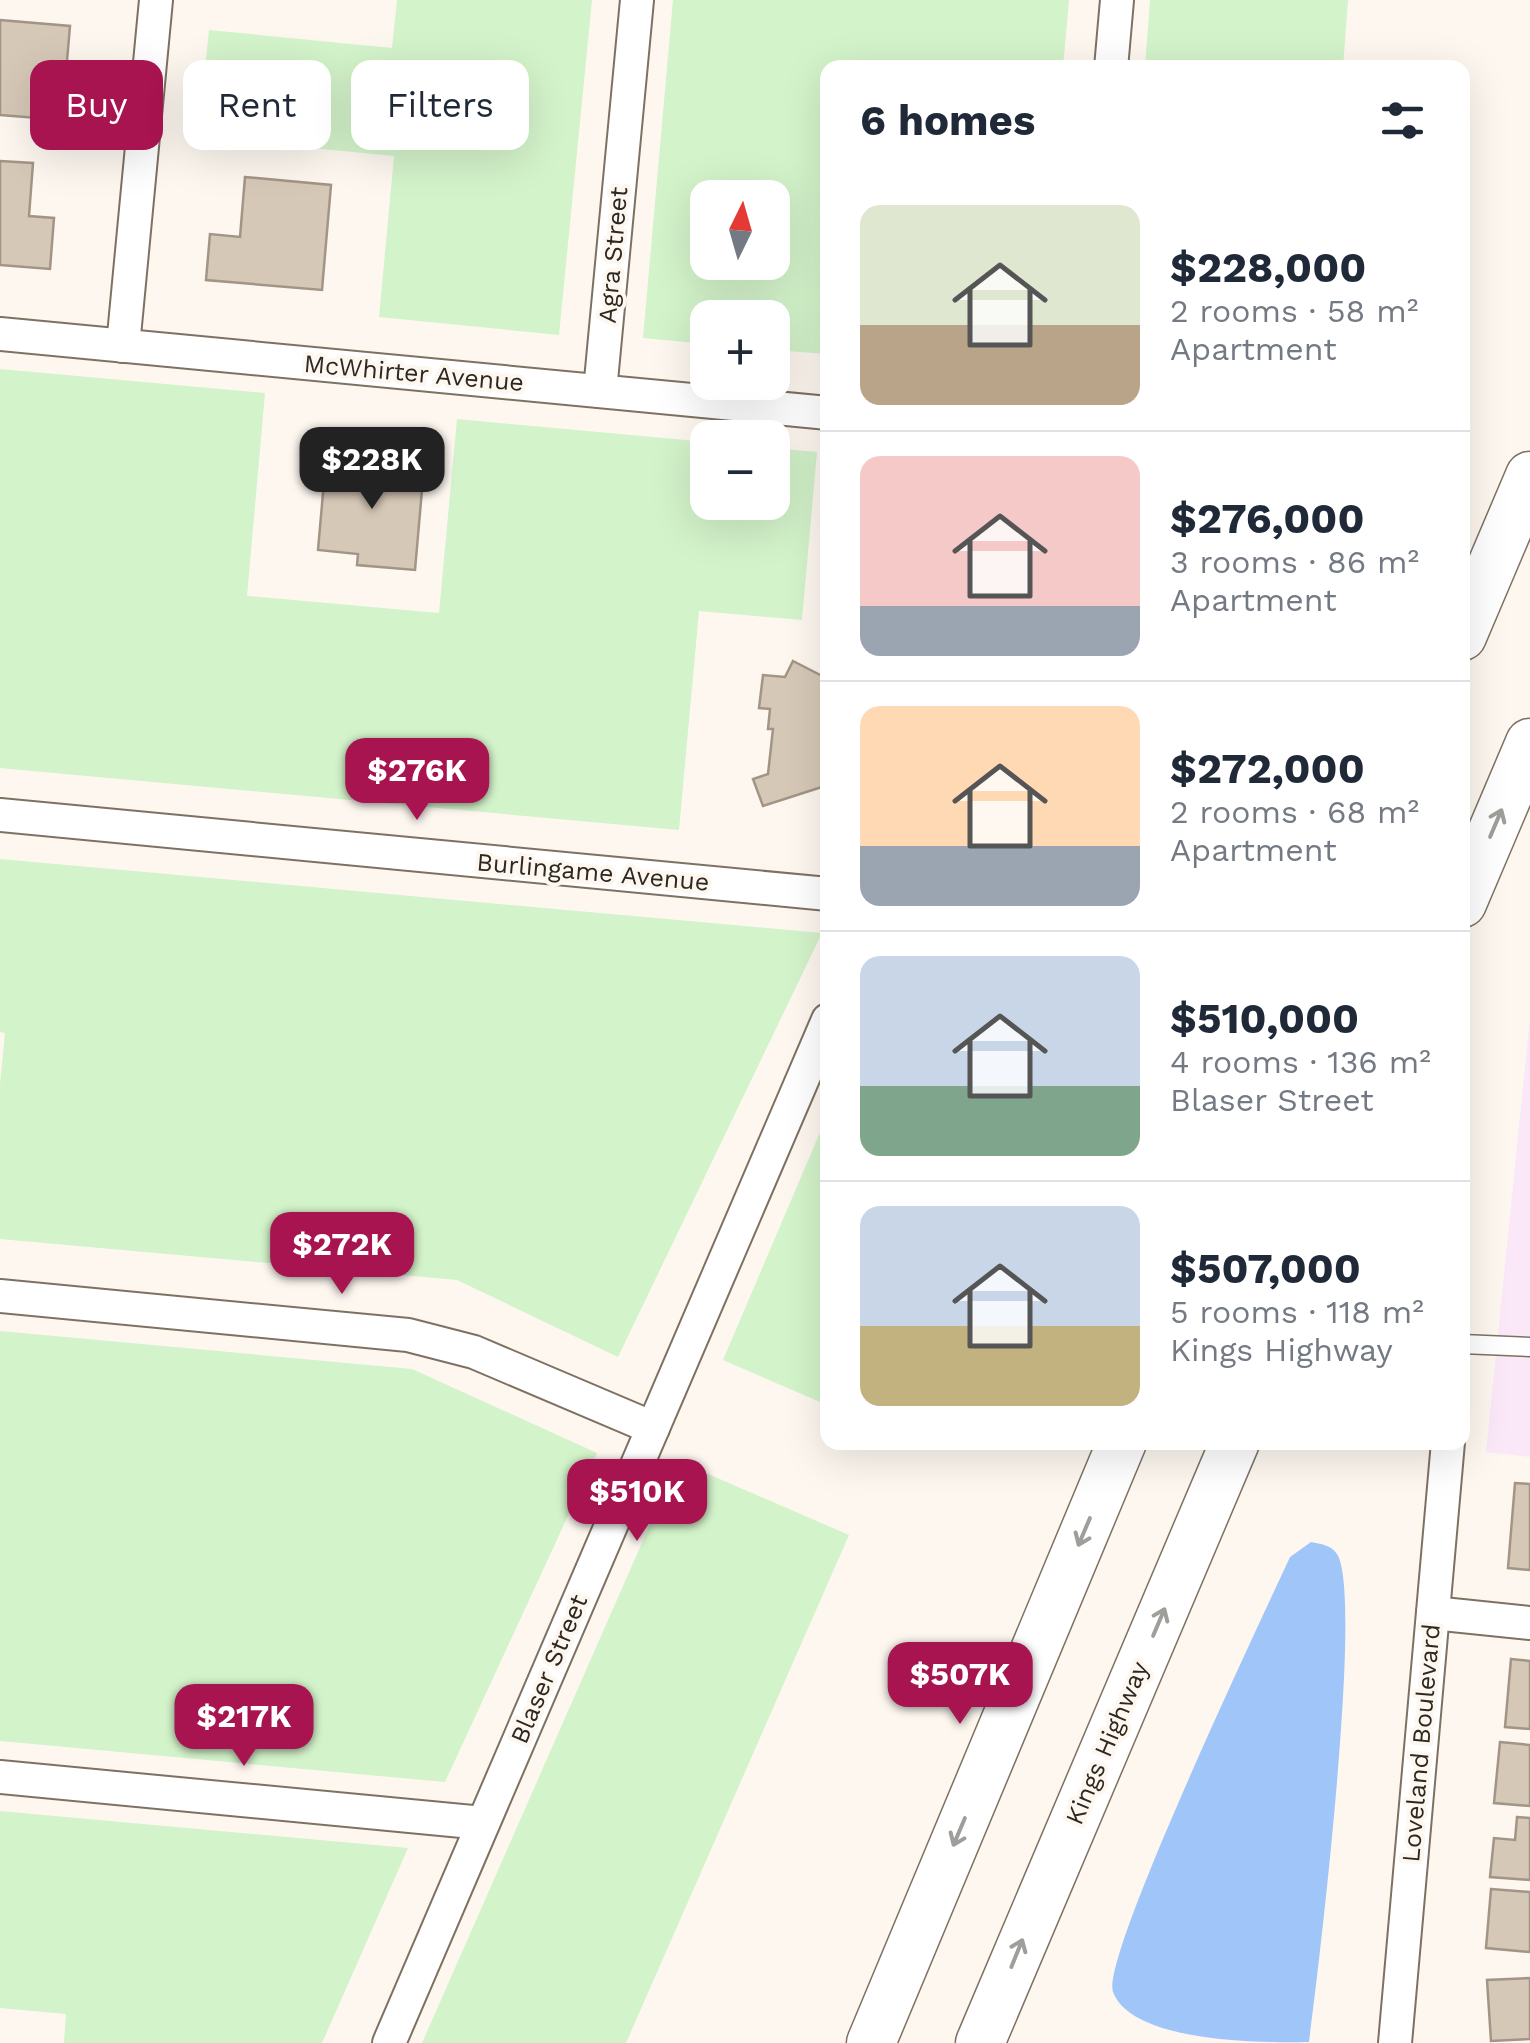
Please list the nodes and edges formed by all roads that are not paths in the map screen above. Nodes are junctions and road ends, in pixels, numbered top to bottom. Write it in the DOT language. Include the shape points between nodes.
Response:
graph roads {
  1 [pos="156,0"];
  2 [pos="636,0"];
  3 [pos="1117,0"];
  4 [pos="1112,60"];
  5 [pos="0,334"];
  6 [pos="123,346"];
  7 [pos="600,391"];
  8 [pos="820,412"];
  9 [pos="1525,502"];
  10 [pos="1470,619"];
  11 [pos="1530,744"];
  12 [pos="0,815"];
  13 [pos="1470,884"];
  14 [pos="820,893"];
  15 [pos="820,1039"];
  16 [pos="0,1296"];
  17 [pos="1470,1344"];
  18 [pos="1530,1347"];
  19 [pos="652,1428"];
  20 [pos="1119,1450"];
  21 [pos="1232,1450"];
  22 [pos="1447,1450"];
  23 [pos="1432,1614"];
  24 [pos="1530,1623"];
  25 [pos="0,1777"];
  26 [pos="483,1823"];
  27 [pos="389,2043"];
  28 [pos="871,2043"];
  29 [pos="980,2043"];
  30 [pos="1395,2043"];
  1 -- 6 [label="street"];
  2 -- 7 [label="street, Agra Street"];
  3 -- 4 [label="street"];
  5 -- 6 [label="street, McWhirter Avenue"];
  6 -- 7 [label="street, McWhirter Avenue"];
  7 -- 8 [label="street, McWhirter Avenue"];
  9 -- 10 [label="main road"];
  13 -- 11 [label="main road, one-way"];
  12 -- 14 [label="street, Burlingame Avenue"];
  15 -- 19 [label="street, Blaser Street"];
  16 -- 19 [label="street" via="408,1335 474,1352"];
  17 -- 18 [label="lane"];
  19 -- 26 [label="street, Blaser Street"];
  20 -- 28 [label="main road, one-way"];
  29 -- 21 [label="main road, Kings Highway, one-way"];
  22 -- 23 [label="street, Loveland Boulevard"];
  23 -- 24 [label="street"];
  23 -- 30 [label="street, Loveland Boulevard"];
  25 -- 26 [label="street"];
  26 -- 27 [label="street, Blaser Street"];
}
